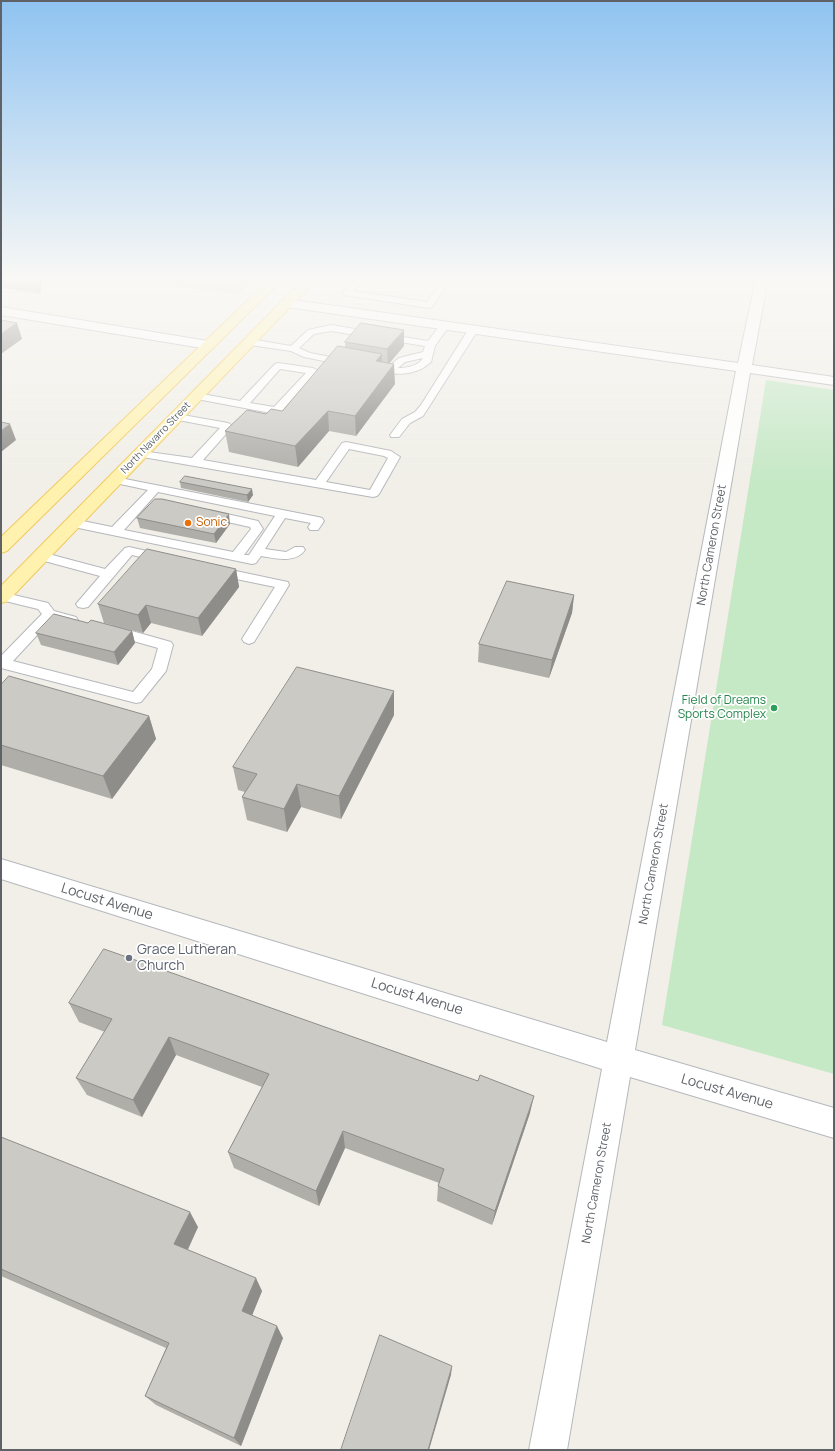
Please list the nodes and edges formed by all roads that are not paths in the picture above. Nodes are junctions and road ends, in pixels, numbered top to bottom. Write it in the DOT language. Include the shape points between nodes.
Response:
graph roads {
  1 [pos="205,347"];
  2 [pos="245,347"];
  3 [pos="279,347"];
  4 [pos="295,347"];
  5 [pos="429,347"];
  6 [pos="463,347"];
  7 [pos="593,347"];
  8 [pos="748,347"];
  9 [pos="293,349"];
  10 [pos="744,368"];
  11 [pos="834,381"];
  12 [pos="197,396"];
  13 [pos="242,404"];
  14 [pos="177,417"];
  15 [pos="395,435"];
  16 [pos="141,454"];
  17 [pos="195,462"];
  18 [pos="115,480"];
  19 [pos="319,484"];
  20 [pos="158,490"];
  21 [pos="165,504"];
  22 [pos="194,510"];
  23 [pos="282,514"];
  24 [pos="73,523"];
  25 [pos="314,527"];
  26 [pos="116,532"];
  27 [pos="1,547"];
  28 [pos="299,550"];
  29 [pos="257,552"];
  30 [pos="41,556"];
  31 [pos="236,557"];
  32 [pos="175,561"];
  33 [pos="206,568"];
  34 [pos="108,574"];
  35 [pos="2,596"];
  36 [pos="82,604"];
  37 [pos="49,614"];
  38 [pos="85,624"];
  39 [pos="100,628"];
  40 [pos="249,639"];
  41 [pos="2,663"];
  42 [pos="1,869"];
  43 [pos="619,1060"];
  44 [pos="834,1123"];
  45 [pos="548,1450"];
  1 -- 27 [label="main road"];
  2 -- 12 [label="main road, North Navarro Street"];
  3 -- 9 [label="lane"];
  4 -- 9 [label="lane"];
  5 -- 9 [label="lane" via="428,360 424,365 410,370 394,371 308,355"];
  6 -- 15 [label="lane" via="419,414 406,421"];
  7 -- 10 [label="street"];
  8 -- 10 [label="street, North Cameron Street"];
  10 -- 11 [label="street"];
  10 -- 43 [label="street, North Cameron Street"];
  12 -- 13 [label="lane"];
  12 -- 14 [label="main road, North Navarro Street"];
  13 -- 13 [label="lane" via="276,411 313,371 278,366"];
  14 -- 16 [label="main road, North Navarro Street"];
  14 -- 17 [label="lane" via="228,426"];
  16 -- 17 [label="lane"];
  16 -- 18 [label="main road, North Navarro Street"];
  17 -- 19 [label="lane"];
  18 -- 20 [label="lane"];
  18 -- 24 [label="main road, North Navarro Street"];
  19 -- 19 [label="lane" via="373,494 394,457 387,453 346,445"];
  20 -- 21 [label="lane"];
  20 -- 23 [label="lane"];
  20 -- 26 [label="lane"];
  22 -- 31 [label="lane" via="254,524 257,529"];
  23 -- 25 [label="lane" via="318,521"];
  23 -- 29 [label="lane"];
  24 -- 26 [label="lane"];
  24 -- 30 [label="main road, North Navarro Street"];
  26 -- 31 [label="lane"];
  28 -- 29 [label="lane" via="288,556"];
  29 -- 31 [label="lane" via="252,560"];
  30 -- 34 [label="lane"];
  30 -- 35 [label="main road, North Navarro Street"];
  32 -- 34 [label="lane" via="129,551"];
  33 -- 40 [label="lane" via="283,585"];
  34 -- 36 [label="lane"];
  35 -- 37 [label="lane" via="43,606"];
  37 -- 38 [label="lane"];
  37 -- 41 [label="lane"];
  39 -- 41 [label="lane" via="166,645 159,671 136,698"];
  42 -- 43 [label="street, Locust Avenue"];
  43 -- 44 [label="street, Locust Avenue"];
  43 -- 45 [label="street, North Cameron Street"];
}
